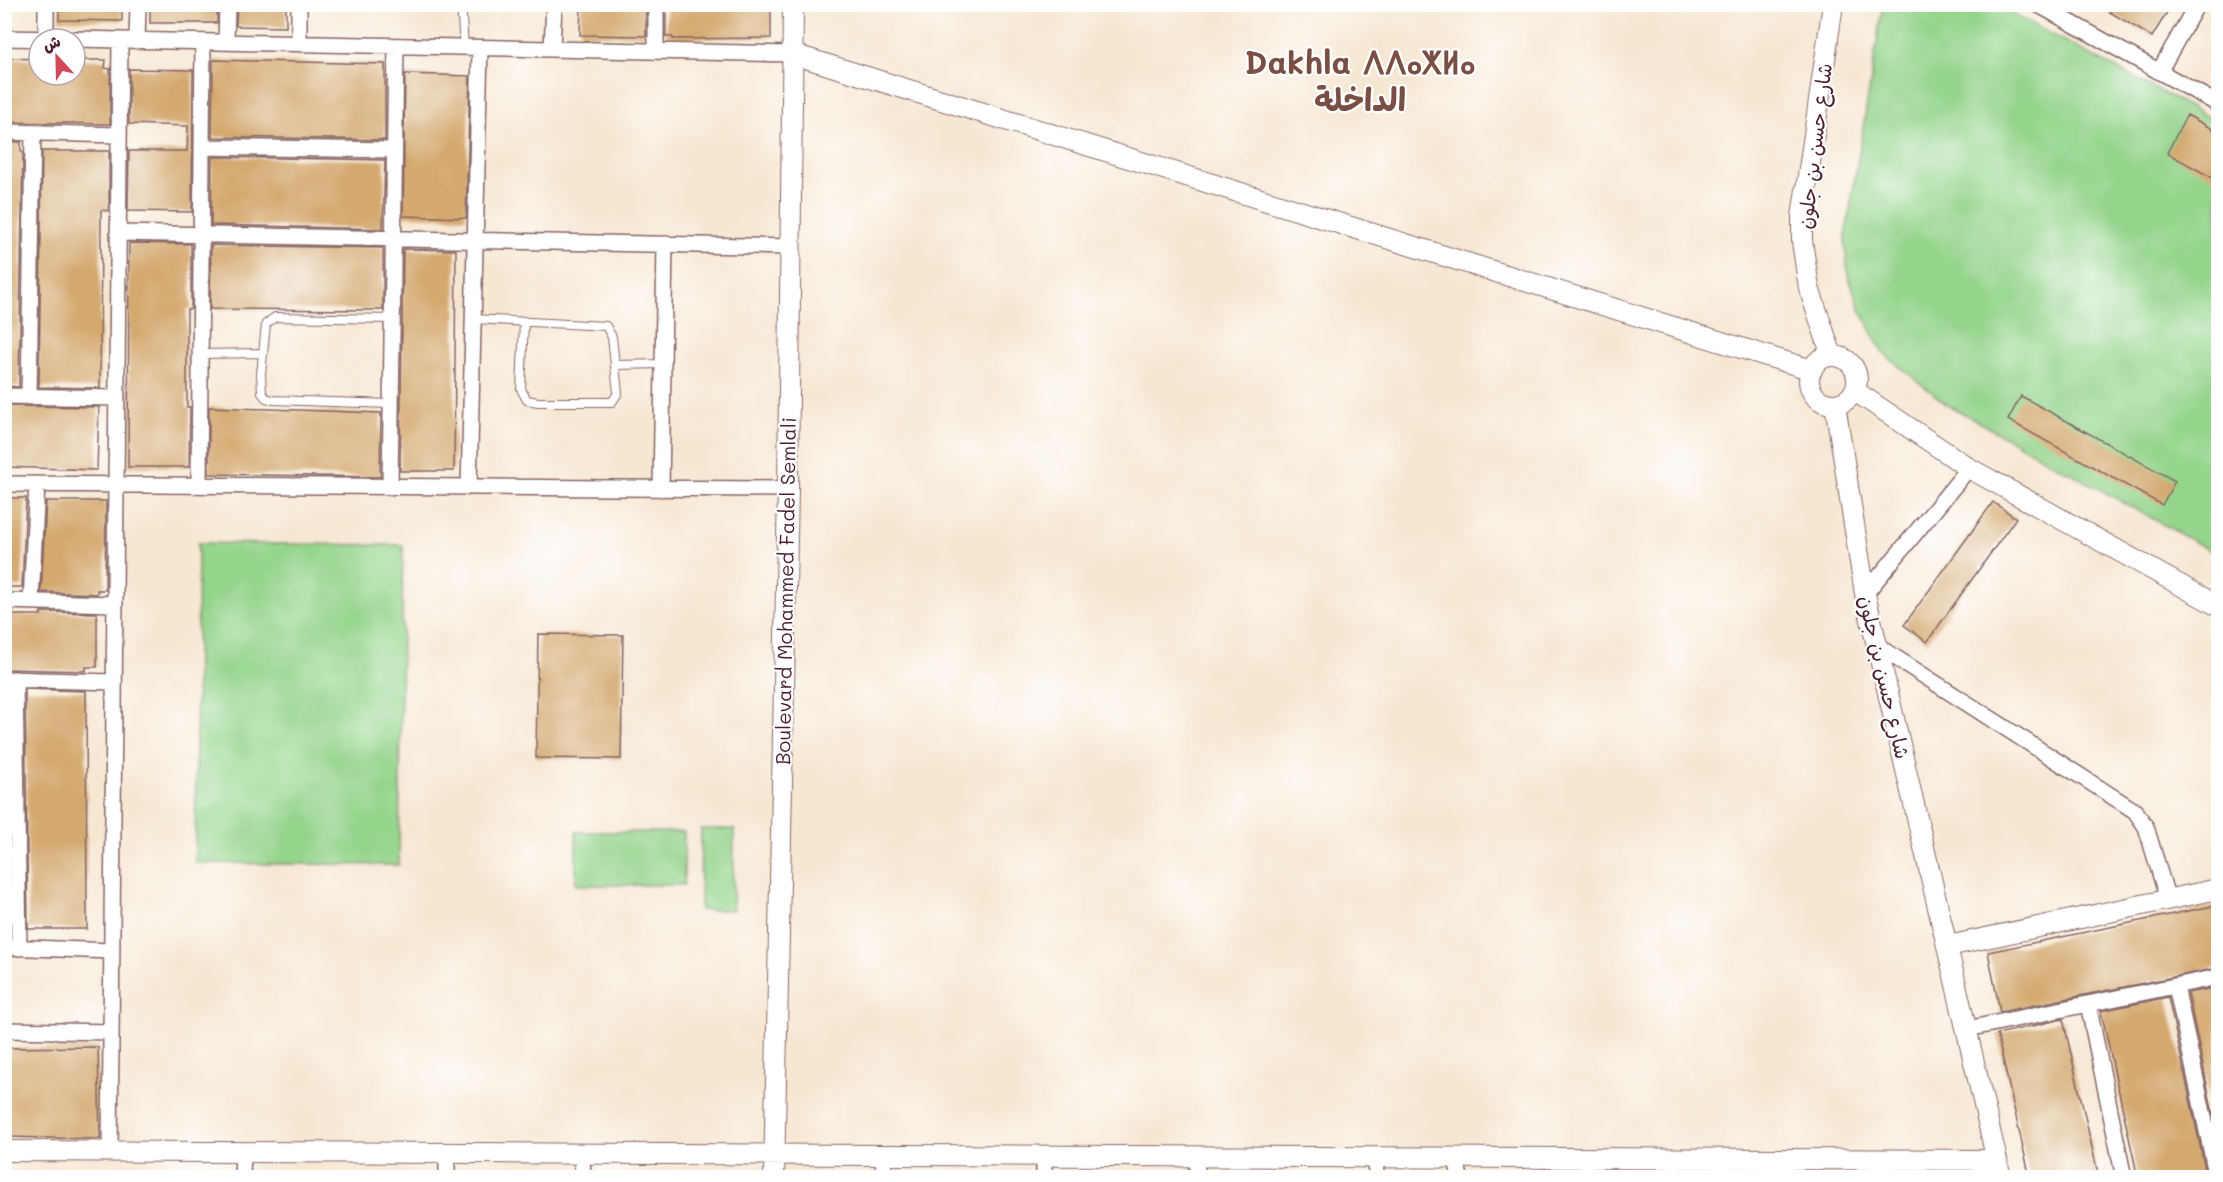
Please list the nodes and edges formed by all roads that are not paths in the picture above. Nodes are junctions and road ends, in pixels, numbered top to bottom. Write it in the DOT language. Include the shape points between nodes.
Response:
graph roads {
  1 [pos="46,4"];
  2 [pos="138,4"];
  3 [pos="227,4"];
  4 [pos="299,4"];
  5 [pos="461,4"];
  6 [pos="554,4"];
  7 [pos="656,4"];
  8 [pos="793,4"];
  9 [pos="1833,4"];
  10 [pos="2037,4"];
  11 [pos="2197,4"];
  12 [pos="2061,10"];
  13 [pos="46,27"];
  14 [pos="4,38"];
  15 [pos="27,39"];
  16 [pos="87,39"];
  17 [pos="120,40"];
  18 [pos="137,41"];
  19 [pos="202,42"];
  20 [pos="226,42"];
  21 [pos="298,44"];
  22 [pos="396,46"];
  23 [pos="464,47"];
  24 [pos="480,48"];
  25 [pos="552,49"];
  26 [pos="656,51"];
  27 [pos="793,54"];
  28 [pos="2159,72"];
  29 [pos="2218,104"];
  30 [pos="4,132"];
  31 [pos="33,133"];
  32 [pos="119,135"];
  33 [pos="202,147"];
  34 [pos="394,150"];
  35 [pos="118,233"];
  36 [pos="201,235"];
  37 [pos="393,238"];
  38 [pos="475,240"];
  39 [pos="665,244"];
  40 [pos="791,247"];
  41 [pos="392,319"];
  42 [pos="473,319"];
  43 [pos="524,321"];
  44 [pos="262,353"];
  45 [pos="200,354"];
  46 [pos="1832,356"];
  47 [pos="662,364"];
  48 [pos="615,365"];
  49 [pos="1812,370"];
  50 [pos="1855,391"];
  51 [pos="4,396"];
  52 [pos="29,397"];
  53 [pos="117,398"];
  54 [pos="391,404"];
  55 [pos="1835,404"];
  56 [pos="1969,468"];
  57 [pos="4,484"];
  58 [pos="37,484"];
  59 [pos="116,485"];
  60 [pos="199,485"];
  61 [pos="390,487"];
  62 [pos="469,487"];
  63 [pos="661,489"];
  64 [pos="788,489"];
  65 [pos="1865,594"];
  66 [pos="4,601"];
  67 [pos="31,601"];
  68 [pos="115,604"];
  69 [pos="2218,606"];
  70 [pos="1879,647"];
  71 [pos="10,679"];
  72 [pos="114,682"];
  73 [pos="2218,889"];
  74 [pos="2168,900"];
  75 [pos="1948,946"];
  76 [pos="12,948"];
  77 [pos="112,951"];
  78 [pos="2218,977"];
  79 [pos="2176,986"];
  80 [pos="2088,1004"];
  81 [pos="1967,1029"];
  82 [pos="4,1030"];
  83 [pos="111,1032"];
  84 [pos="4,1151"];
  85 [pos="110,1152"];
  86 [pos="243,1152"];
  87 [pos="447,1153"];
  88 [pos="582,1154"];
  89 [pos="774,1155"];
  90 [pos="884,1155"];
  91 [pos="1044,1156"];
  92 [pos="1197,1157"];
  93 [pos="1374,1158"];
  94 [pos="1458,1168"];
  95 [pos="1722,1168"];
  96 [pos="1999,1169"];
  97 [pos="242,1178"];
  98 [pos="447,1178"];
  99 [pos="583,1178"];
  100 [pos="774,1178"];
  101 [pos="884,1178"];
  102 [pos="1044,1178"];
  103 [pos="1197,1178"];
  104 [pos="1377,1178"];
  105 [pos="2124,1178"];
  106 [pos="2217,1178"];
  1 -- 13 [label="street"];
  2 -- 18 [label="street"];
  3 -- 20 [label="street"];
  4 -- 21 [label="street"];
  5 -- 23 [label="lane"];
  6 -- 25 [label="street"];
  7 -- 26 [label="street"];
  8 -- 27 [label="street, Boulevard Mohammed Fadel Semlali"];
  9 -- 46 [label="street, شارع حسن بن جلون" via="1802,217 1809,288"];
  10 -- 12 [label="street"];
  11 -- 28 [label="street"];
  12 -- 28 [label="street"];
  14 -- 15 [label="street"];
  16 -- 17 [label="street"];
  17 -- 18 [label="street"];
  17 -- 32 [label="street"];
  18 -- 19 [label="street"];
  19 -- 20 [label="street"];
  19 -- 33 [label="street"];
  20 -- 21 [label="street"];
  21 -- 22 [label="street"];
  22 -- 23 [label="street"];
  22 -- 34 [label="street"];
  23 -- 24 [label="street"];
  24 -- 25 [label="street"];
  24 -- 38 [label="street"];
  25 -- 26 [label="street"];
  26 -- 27 [label="street"];
  27 -- 40 [label="street, Boulevard Mohammed Fadel Semlali"];
  27 -- 49 [label="street"];
  28 -- 29 [label="street"];
  30 -- 31 [label="street"];
  31 -- 32 [label="street"];
  31 -- 52 [label="street"];
  32 -- 35 [label="street"];
  33 -- 34 [label="street"];
  33 -- 36 [label="street"];
  34 -- 37 [label="street"];
  35 -- 36 [label="street"];
  35 -- 53 [label="street"];
  36 -- 37 [label="street"];
  36 -- 45 [label="street"];
  37 -- 38 [label="street"];
  37 -- 41 [label="street"];
  38 -- 39 [label="street"];
  38 -- 42 [label="street"];
  39 -- 40 [label="street"];
  39 -- 47 [label="street"];
  40 -- 64 [label="street, Boulevard Mohammed Fadel Semlali"];
  41 -- 44 [label="lane" via="276,317 267,324"];
  41 -- 54 [label="street"];
  42 -- 43 [label="lane"];
  42 -- 62 [label="street"];
  43 -- 48 [label="lane" via="606,326 612,337"];
  43 -- 48 [label="lane" via="521,389 527,400 612,402 618,393"];
  44 -- 45 [label="lane"];
  44 -- 54 [label="lane" via="262,393 266,398"];
  45 -- 60 [label="street"];
  46 -- 49 [label="street"];
  46 -- 50 [label="street" via="1853,367"];
  47 -- 48 [label="lane"];
  47 -- 63 [label="street"];
  49 -- 55 [label="street" via="1813,394"];
  50 -- 55 [label="street"];
  50 -- 56 [label="street"];
  51 -- 52 [label="street"];
  52 -- 53 [label="street"];
  53 -- 59 [label="street"];
  54 -- 61 [label="street"];
  55 -- 65 [label="street, شارع حسن بن جلون"];
  56 -- 65 [label="street"];
  56 -- 69 [label="street"];
  57 -- 58 [label="street"];
  58 -- 59 [label="street"];
  58 -- 67 [label="street"];
  59 -- 60 [label="street"];
  59 -- 68 [label="street"];
  60 -- 61 [label="street"];
  61 -- 62 [label="street"];
  62 -- 63 [label="street"];
  63 -- 64 [label="street"];
  64 -- 89 [label="street, Boulevard Mohammed Fadel Semlali"];
  65 -- 70 [label="street, شارع حسن بن جلون"];
  66 -- 67 [label="street"];
  67 -- 68 [label="street"];
  68 -- 72 [label="street"];
  70 -- 74 [label="street" via="2135,811 2146,826"];
  70 -- 75 [label="street, شارع حسن بن جلون"];
  71 -- 72 [label="street"];
  71 -- 76 [label="street"];
  72 -- 77 [label="street"];
  73 -- 74 [label="street"];
  74 -- 75 [label="street"];
  75 -- 81 [label="street, شارع حسن بن جلون"];
  76 -- 77 [label="street"];
  77 -- 83 [label="street"];
  78 -- 79 [label="street"];
  79 -- 80 [label="street"];
  79 -- 106 [label="street"];
  80 -- 81 [label="street"];
  80 -- 105 [label="street"];
  81 -- 96 [label="street, شارع حسن بن جلون"];
  82 -- 83 [label="street"];
  83 -- 85 [label="street"];
  84 -- 85 [label="street"];
  85 -- 86 [label="street"];
  86 -- 87 [label="street"];
  86 -- 97 [label="street"];
  87 -- 88 [label="street"];
  87 -- 98 [label="street"];
  88 -- 89 [label="street"];
  88 -- 99 [label="street"];
  89 -- 90 [label="street"];
  89 -- 100 [label="street, Boulevard Mohammed Fadel Semlali"];
  90 -- 91 [label="street"];
  90 -- 101 [label="street"];
  91 -- 92 [label="street"];
  91 -- 102 [label="street"];
  92 -- 93 [label="street"];
  92 -- 103 [label="street"];
  93 -- 94 [label="street"];
  93 -- 104 [label="street"];
  94 -- 95 [label="street"];
  95 -- 96 [label="street"];
}
